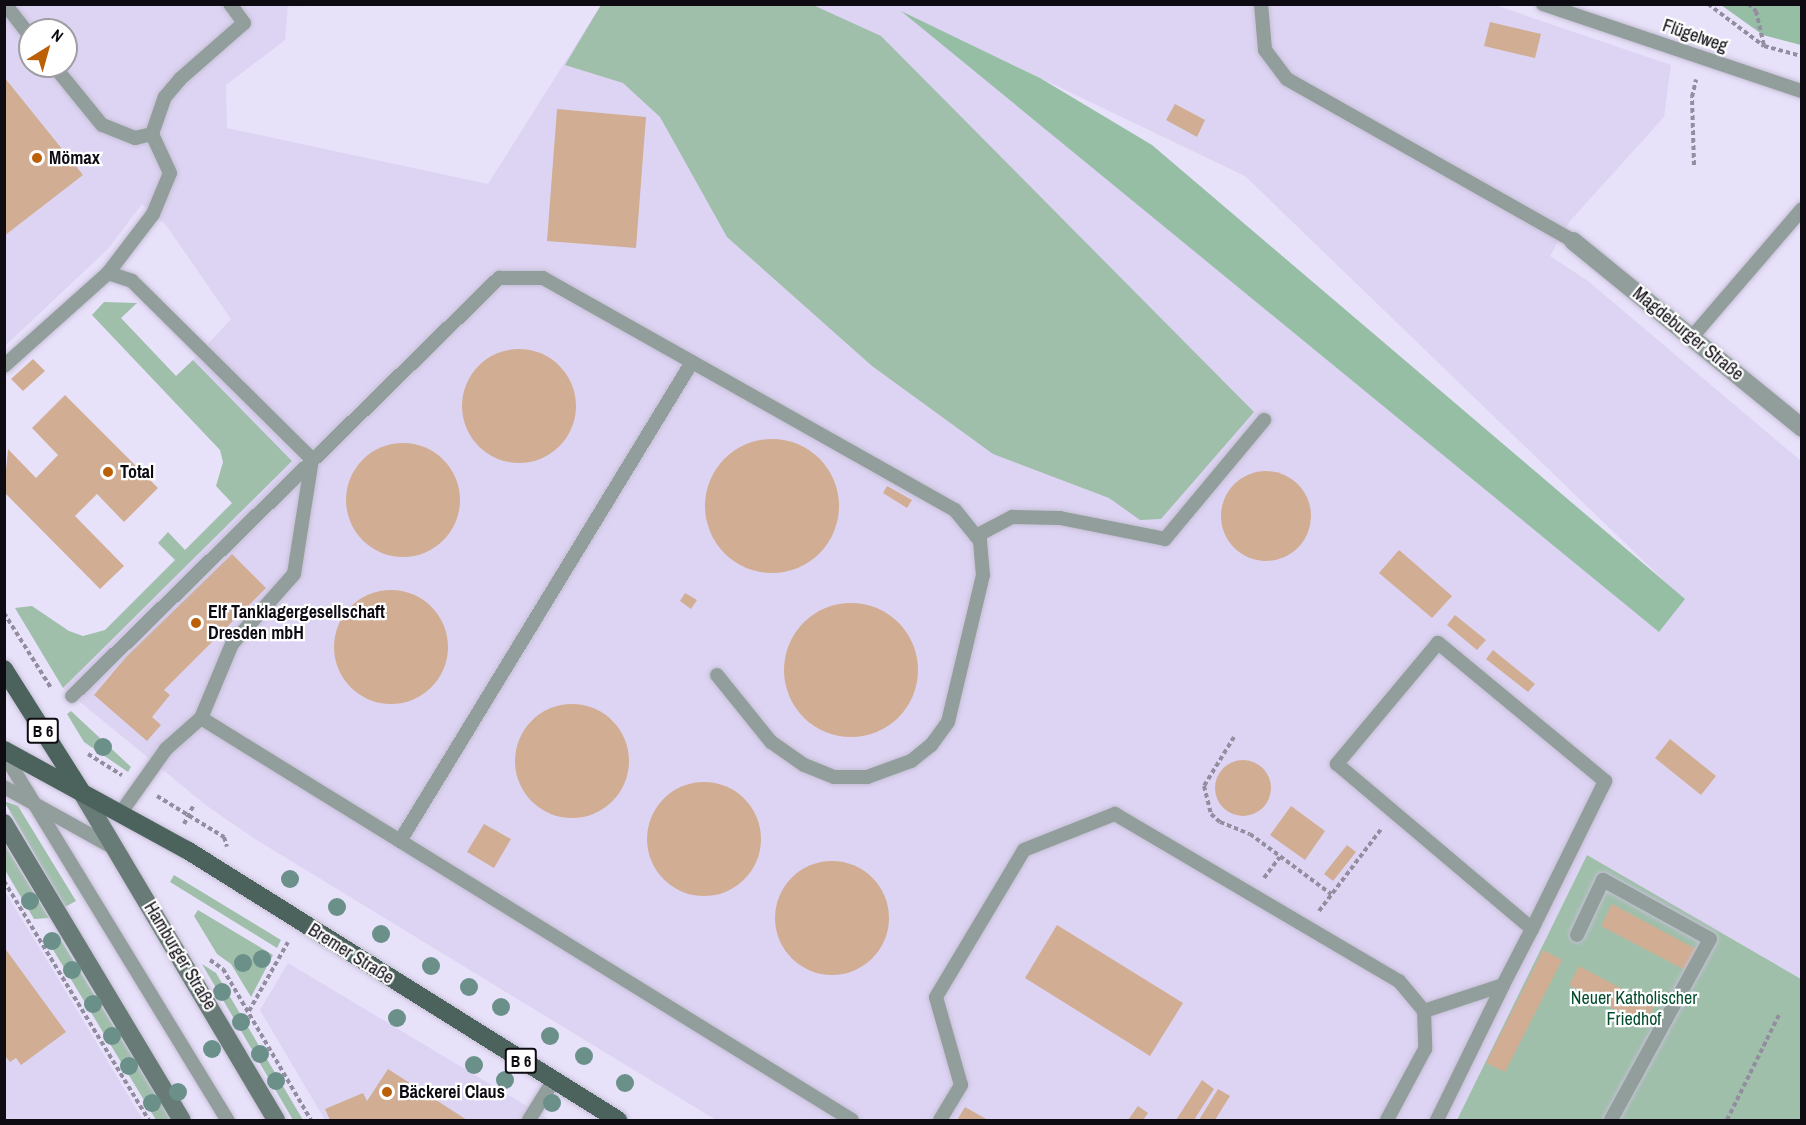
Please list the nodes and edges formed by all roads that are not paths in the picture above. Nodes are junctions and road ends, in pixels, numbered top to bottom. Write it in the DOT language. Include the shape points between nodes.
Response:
graph roads {
  1 [pos="5,4"];
  2 [pos="230,4"];
  3 [pos="1261,4"];
  4 [pos="1543,4"];
  5 [pos="18,21"];
  6 [pos="64,78"];
  7 [pos="1802,91"];
  8 [pos="152,134"];
  9 [pos="1802,209"];
  10 [pos="1573,241"];
  11 [pos="108,273"];
  12 [pos="1692,337"];
  13 [pos="692,362"];
  14 [pos="4,366"];
  15 [pos="1264,420"];
  16 [pos="1802,428"];
  17 [pos="312,459"];
  18 [pos="976,536"];
  19 [pos="4,669"];
  20 [pos="717,675"];
  21 [pos="72,696"];
  22 [pos="201,718"];
  23 [pos="4,752"];
  24 [pos="4,787"];
  25 [pos="81,793"];
  26 [pos="35,805"];
  27 [pos="122,811"];
  28 [pos="4,823"];
  29 [pos="400,841"];
  30 [pos="116,849"];
  31 [pos="1532,928"];
  32 [pos="1577,934"];
  33 [pos="1503,985"];
  34 [pos="1424,1011"];
  35 [pos="553,1081"];
  36 [pos="182,1120"];
  37 [pos="227,1120"];
  38 [pos="276,1120"];
  39 [pos="529,1120"];
  40 [pos="618,1120"];
  41 [pos="852,1120"];
  42 [pos="940,1120"];
  43 [pos="1387,1120"];
  44 [pos="1437,1120"];
  45 [pos="1611,1120"];
  1 -- 5 [label="lane"];
  2 -- 8 [label="lane" via="244,23 165,97"];
  3 -- 10 [label="lane" via="1266,50 1287,80"];
  4 -- 7 [label="lane, Flügelweg"];
  6 -- 8 [label="lane" via="102,125 135,138"];
  8 -- 11 [label="lane" via="170,173 153,214"];
  9 -- 12 [label="lane"];
  10 -- 12 [label="street, Magdeburger Straße"];
  11 -- 14 [label="lane"];
  11 -- 17 [label="lane" via="132,281"];
  12 -- 16 [label="street, Magdeburger Straße"];
  13 -- 17 [label="lane" via="543,278 499,278"];
  13 -- 18 [label="lane" via="955,510"];
  13 -- 29 [label="lane"];
  15 -- 18 [label="lane" via="1165,539 1060,518 1012,517"];
  17 -- 21 [label="lane"];
  17 -- 22 [label="lane" via="294,574 232,644"];
  18 -- 20 [label="lane" via="983,576 948,722 931,746 911,761 867,777 834,777 804,765 771,742"];
  19 -- 25 [label="main road, Hamburger Straße / B 6"];
  22 -- 27 [label="lane" via="166,749"];
  22 -- 29 [label="lane"];
  23 -- 25 [label="main road, Hamburger Straße / B 6"];
  23 -- 26 [label="lane"];
  24 -- 26 [label="lane"];
  25 -- 27 [label="main road, Bremer Straße / B 6"];
  25 -- 30 [label="main road, Hamburger Straße"];
  26 -- 30 [label="lane"];
  26 -- 37 [label="lane"];
  27 -- 35 [label="main road, Bremer Straße / B 6"];
  28 -- 36 [label="main road"];
  29 -- 41 [label="lane"];
  30 -- 38 [label="main road, Hamburger Straße"];
  31 -- 31 [label="lane" via="1605,781 1438,643 1337,764"];
  31 -- 33 [label="lane"];
  32 -- 45 [label="lane" via="1603,880 1710,939"];
  33 -- 34 [label="lane"];
  33 -- 44 [label="lane"];
  34 -- 42 [label="lane" via="1399,981 1115,813 1024,850 936,997 961,1085"];
  34 -- 43 [label="lane" via="1425,1049"];
  35 -- 39 [label="lane"];
  35 -- 40 [label="main road, Bremer Straße / B 6"];
}
